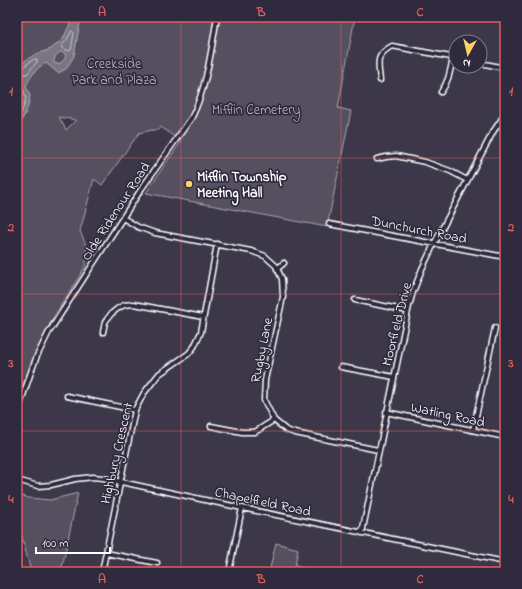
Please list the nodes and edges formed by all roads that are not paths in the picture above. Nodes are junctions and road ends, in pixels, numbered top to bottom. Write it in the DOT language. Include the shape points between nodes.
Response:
graph roads {
  1 [pos="217,17"];
  2 [pos="448,57"];
  3 [pos="488,65"];
  4 [pos="505,68"];
  5 [pos="450,74"];
  6 [pos="380,80"];
  7 [pos="441,92"];
  8 [pos="505,114"];
  9 [pos="377,159"];
  10 [pos="467,180"];
  11 [pos="123,218"];
  12 [pos="329,224"];
  13 [pos="217,244"];
  14 [pos="434,244"];
  15 [pos="505,257"];
  16 [pos="284,263"];
  17 [pos="277,269"];
  18 [pos="355,300"];
  19 [pos="408,312"];
  20 [pos="203,317"];
  21 [pos="495,328"];
  22 [pos="103,332"];
  23 [pos="341,367"];
  24 [pos="394,378"];
  25 [pos="67,396"];
  26 [pos="135,410"];
  27 [pos="386,412"];
  28 [pos="17,414"];
  29 [pos="274,420"];
  30 [pos="211,426"];
  31 [pos="473,430"];
  32 [pos="505,437"];
  33 [pos="378,450"];
  34 [pos="17,480"];
  35 [pos="120,482"];
  36 [pos="242,508"];
  37 [pos="362,533"];
  38 [pos="106,553"];
  39 [pos="505,562"];
  40 [pos="157,563"];
  41 [pos="102,572"];
  42 [pos="229,572"];
  1 -- 11 [label="street, Olde Ridenour Road" via="198,105"];
  2 -- 6 [label="street" via="392,46 384,50 379,57"];
  3 -- 4 [label="street"];
  5 -- 7 [label="street"];
  8 -- 10 [label="street, Moorfield Drive" via="492,132"];
  9 -- 10 [label="street" via="396,156 425,162"];
  10 -- 14 [label="street, Moorfield Drive"];
  11 -- 13 [label="street, Rugby Lane" via="138,227 155,232"];
  11 -- 28 [label="street, Olde Ridenour Road" via="49,332 37,356"];
  12 -- 14 [label="street, Dunchurch Road"];
  13 -- 17 [label="street, Rugby Lane" via="265,256"];
  13 -- 20 [label="street, Highbury Crescent"];
  14 -- 15 [label="street, Dunchurch Road"];
  14 -- 19 [label="street, Moorfield Drive" via="413,292"];
  16 -- 17 [label="street"];
  17 -- 29 [label="street, Rugby Lane" via="282,280 283,297 265,380 264,400"];
  18 -- 19 [label="street"];
  19 -- 24 [label="street, Moorfield Drive"];
  20 -- 22 [label="street" via="133,304 124,305 111,314 105,322"];
  20 -- 26 [label="street, Highbury Crescent" via="201,332 192,350 159,374"];
  21 -- 31 [label="street"];
  23 -- 24 [label="street"];
  24 -- 27 [label="street, Moorfield Drive"];
  25 -- 26 [label="street"];
  26 -- 35 [label="street, Highbury Crescent"];
  27 -- 31 [label="street, Watling Road"];
  27 -- 33 [label="street, Moorfield Drive"];
  29 -- 30 [label="street" via="256,432"];
  29 -- 33 [label="street, Rugby Lane" via="286,430 295,433"];
  31 -- 32 [label="street, Watling Road"];
  33 -- 37 [label="street, Moorfield Drive"];
  34 -- 35 [label="street, Chapelfield Road" via="38,486 93,477"];
  35 -- 36 [label="street, Chapelfield Road"];
  35 -- 38 [label="street, Highbury Crescent"];
  36 -- 37 [label="street, Chapelfield Road"];
  36 -- 42 [label="street"];
  37 -- 39 [label="street, Chapelfield Road"];
  38 -- 40 [label="street"];
  38 -- 41 [label="street, Highbury Crescent"];
}
